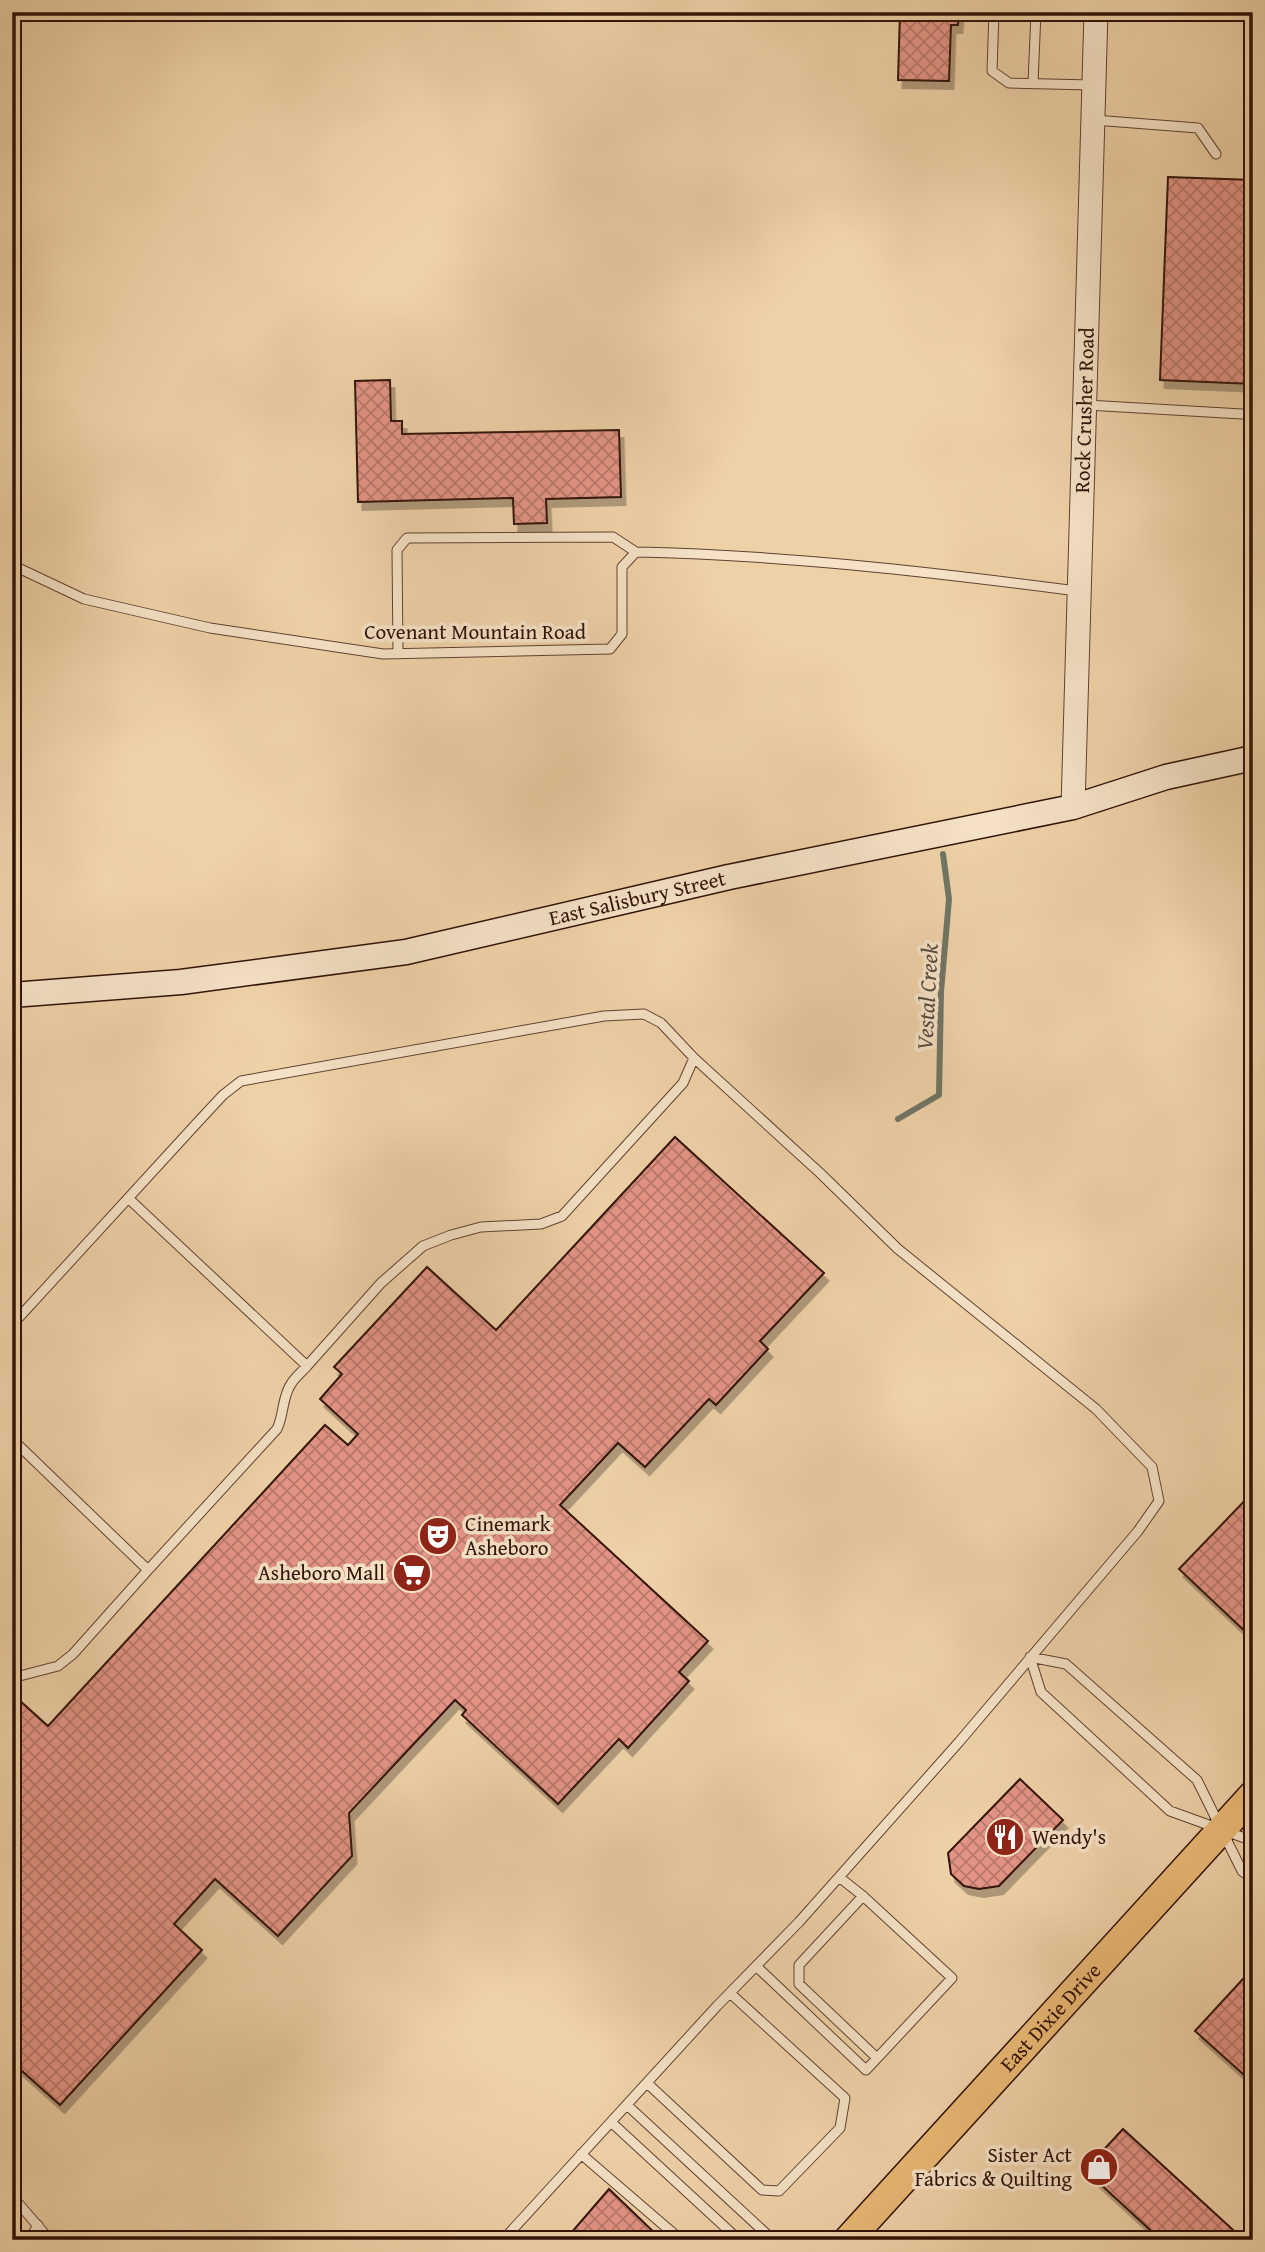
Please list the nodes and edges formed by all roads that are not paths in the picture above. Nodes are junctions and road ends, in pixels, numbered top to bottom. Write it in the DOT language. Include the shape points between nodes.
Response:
graph roads {
  1 [pos="994,12"];
  2 [pos="1035,12"];
  3 [pos="1096,12"];
  4 [pos="1033,83"];
  5 [pos="1094,85"];
  6 [pos="1093,120"];
  7 [pos="1216,153"];
  8 [pos="1085,405"];
  9 [pos="1242,414"];
  10 [pos="636,552"];
  11 [pos="12,565"];
  12 [pos="1079,591"];
  13 [pos="398,654"];
  14 [pos="1253,758"];
  15 [pos="1073,807"];
  16 [pos="12,995"];
  17 [pos="694,1058"];
  18 [pos="128,1198"];
  19 [pos="12,1325"];
  20 [pos="307,1366"];
  21 [pos="12,1439"];
  22 [pos="148,1570"];
  23 [pos="1030,1657"];
  24 [pos="12,1678"];
  25 [pos="1253,1795"];
  26 [pos="1221,1830"];
  27 [pos="1253,1841"];
  28 [pos="839,1877"];
  29 [pos="1253,1879"];
  30 [pos="863,1896"];
  31 [pos="756,1966"];
  32 [pos="730,1993"];
  33 [pos="877,2058"];
  34 [pos="647,2083"];
  35 [pos="627,2105"];
  36 [pos="611,2122"];
  37 [pos="581,2154"];
  38 [pos="12,2196"];
  39 [pos="38,2225"];
  40 [pos="29,2240"];
  41 [pos="50,2240"];
  42 [pos="503,2240"];
  43 [pos="681,2240"];
  44 [pos="739,2240"];
  45 [pos="773,2240"];
  46 [pos="848,2240"];
  1 -- 4 [label="lane" via="992,71 1009,83"];
  2 -- 4 [label="lane"];
  3 -- 5 [label="street, Rock Crusher Road"];
  4 -- 5 [label="lane"];
  5 -- 6 [label="street, Rock Crusher Road"];
  6 -- 7 [label="lane" via="1198,128"];
  6 -- 8 [label="street, Rock Crusher Road"];
  8 -- 9 [label="lane"];
  8 -- 12 [label="street, Rock Crusher Road"];
  10 -- 12 [label="lane" via="715,553"];
  10 -- 13 [label="lane, Covenant Mountain Road" via="622,567 622,634 610,649"];
  10 -- 13 [label="lane" via="613,537 407,538 397,550"];
  11 -- 13 [label="lane, Covenant Mountain Road" via="84,599 210,628"];
  12 -- 15 [label="street, Rock Crusher Road"];
  14 -- 15 [label="main road, East Salisbury Street" via="1166,776"];
  15 -- 16 [label="main road, East Salisbury Street" via="729,877 406,952 181,982"];
  17 -- 18 [label="lane" via="661,1023 644,1014 620,1014 250,1078 223,1095"];
  17 -- 20 [label="lane" via="683,1083 562,1216 541,1224 481,1227 423,1246 381,1283"];
  17 -- 23 [label="lane" via="898,1249 1086,1401 1152,1467 1160,1501"];
  18 -- 19 [label="lane"];
  18 -- 20 [label="lane"];
  20 -- 22 [label="lane" via="291,1384 277,1430"];
  21 -- 22 [label="lane"];
  22 -- 24 [label="lane" via="58,1666"];
  23 -- 26 [label="lane" via="1041,1692 1170,1811"];
  23 -- 26 [label="lane" via="1066,1664 1197,1780"];
  23 -- 28 [label="lane"];
  25 -- 26 [label="main road, East Dixie Drive"];
  26 -- 27 [label="lane"];
  26 -- 29 [label="lane" via="1242,1871"];
  26 -- 46 [label="main road, East Dixie Drive"];
  28 -- 30 [label="lane"];
  28 -- 31 [label="lane"];
  30 -- 33 [label="lane" via="799,1965 799,1984"];
  30 -- 33 [label="lane" via="952,1978"];
  31 -- 32 [label="lane"];
  31 -- 33 [label="lane" via="866,2070"];
  32 -- 34 [label="lane"];
  32 -- 34 [label="lane" via="845,2098 840,2128 779,2191 762,2190"];
  34 -- 35 [label="lane"];
  35 -- 36 [label="lane"];
  35 -- 45 [label="lane"];
  36 -- 37 [label="lane"];
  36 -- 44 [label="lane"];
  37 -- 42 [label="lane"];
  37 -- 43 [label="lane"];
  38 -- 39 [label="lane"];
  39 -- 40 [label="lane"];
  39 -- 41 [label="lane"];
}
